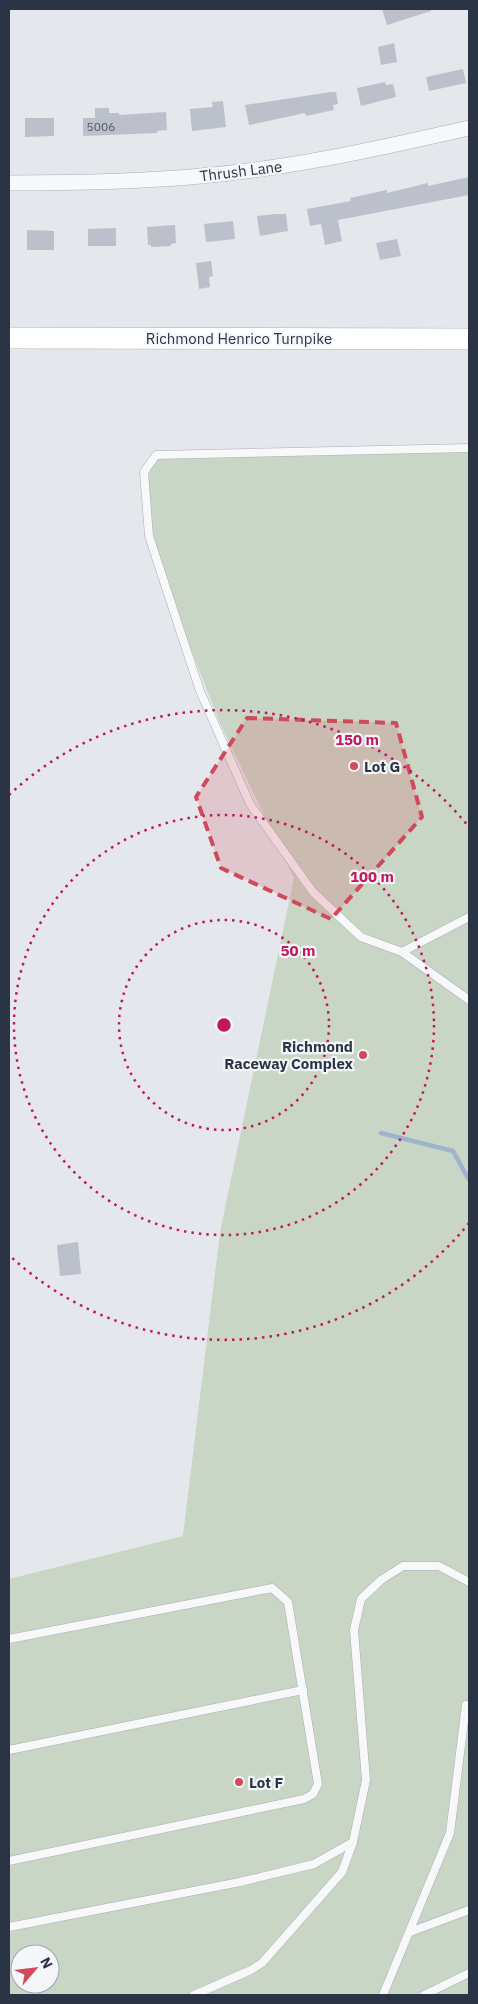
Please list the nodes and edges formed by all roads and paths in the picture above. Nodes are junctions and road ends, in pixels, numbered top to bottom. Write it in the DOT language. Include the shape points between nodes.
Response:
graph roads {
  1 [pos="469,128"];
  2 [pos="9,183"];
  3 [pos="9,338"];
  4 [pos="469,339"];
  5 [pos="469,448"];
  6 [pos="469,917"];
  7 [pos="402,952"];
  8 [pos="469,1000"];
  9 [pos="469,1582"];
  10 [pos="9,1639"];
  11 [pos="302,1690"];
  12 [pos="469,1708"];
  13 [pos="9,1750"];
  14 [pos="352,1842"];
  15 [pos="9,1861"];
  16 [pos="469,1910"];
  17 [pos="9,1927"];
  18 [pos="410,1932"];
  19 [pos="469,1974"];
  20 [pos="194,1995"];
  21 [pos="383,1995"];
  22 [pos="424,1995"];
  1 -- 2 [label="street, Thrush Lane" via="355,153 203,176 83,183"];
  3 -- 4 [label="main road, Richmond Henrico Turnpike"];
  5 -- 7 [label="lane" via="156,455 144,472 148,536 200,691 250,804 313,892 361,937"];
  6 -- 7 [label="lane"];
  7 -- 8 [label="lane"];
  9 -- 14 [label="lane" via="439,1566 403,1566 381,1580 361,1599 354,1630 366,1780"];
  10 -- 11 [label="lane" via="272,1588 288,1602"];
  11 -- 13 [label="lane"];
  11 -- 15 [label="lane" via="318,1784 313,1794 304,1799"];
  12 -- 18 [label="lane" via="466,1705 450,1833"];
  14 -- 17 [label="lane" via="314,1864 249,1880"];
  14 -- 20 [label="lane" via="342,1872 262,1963"];
  16 -- 18 [label="lane"];
  18 -- 21 [label="lane"];
  19 -- 22 [label="lane"];
}
